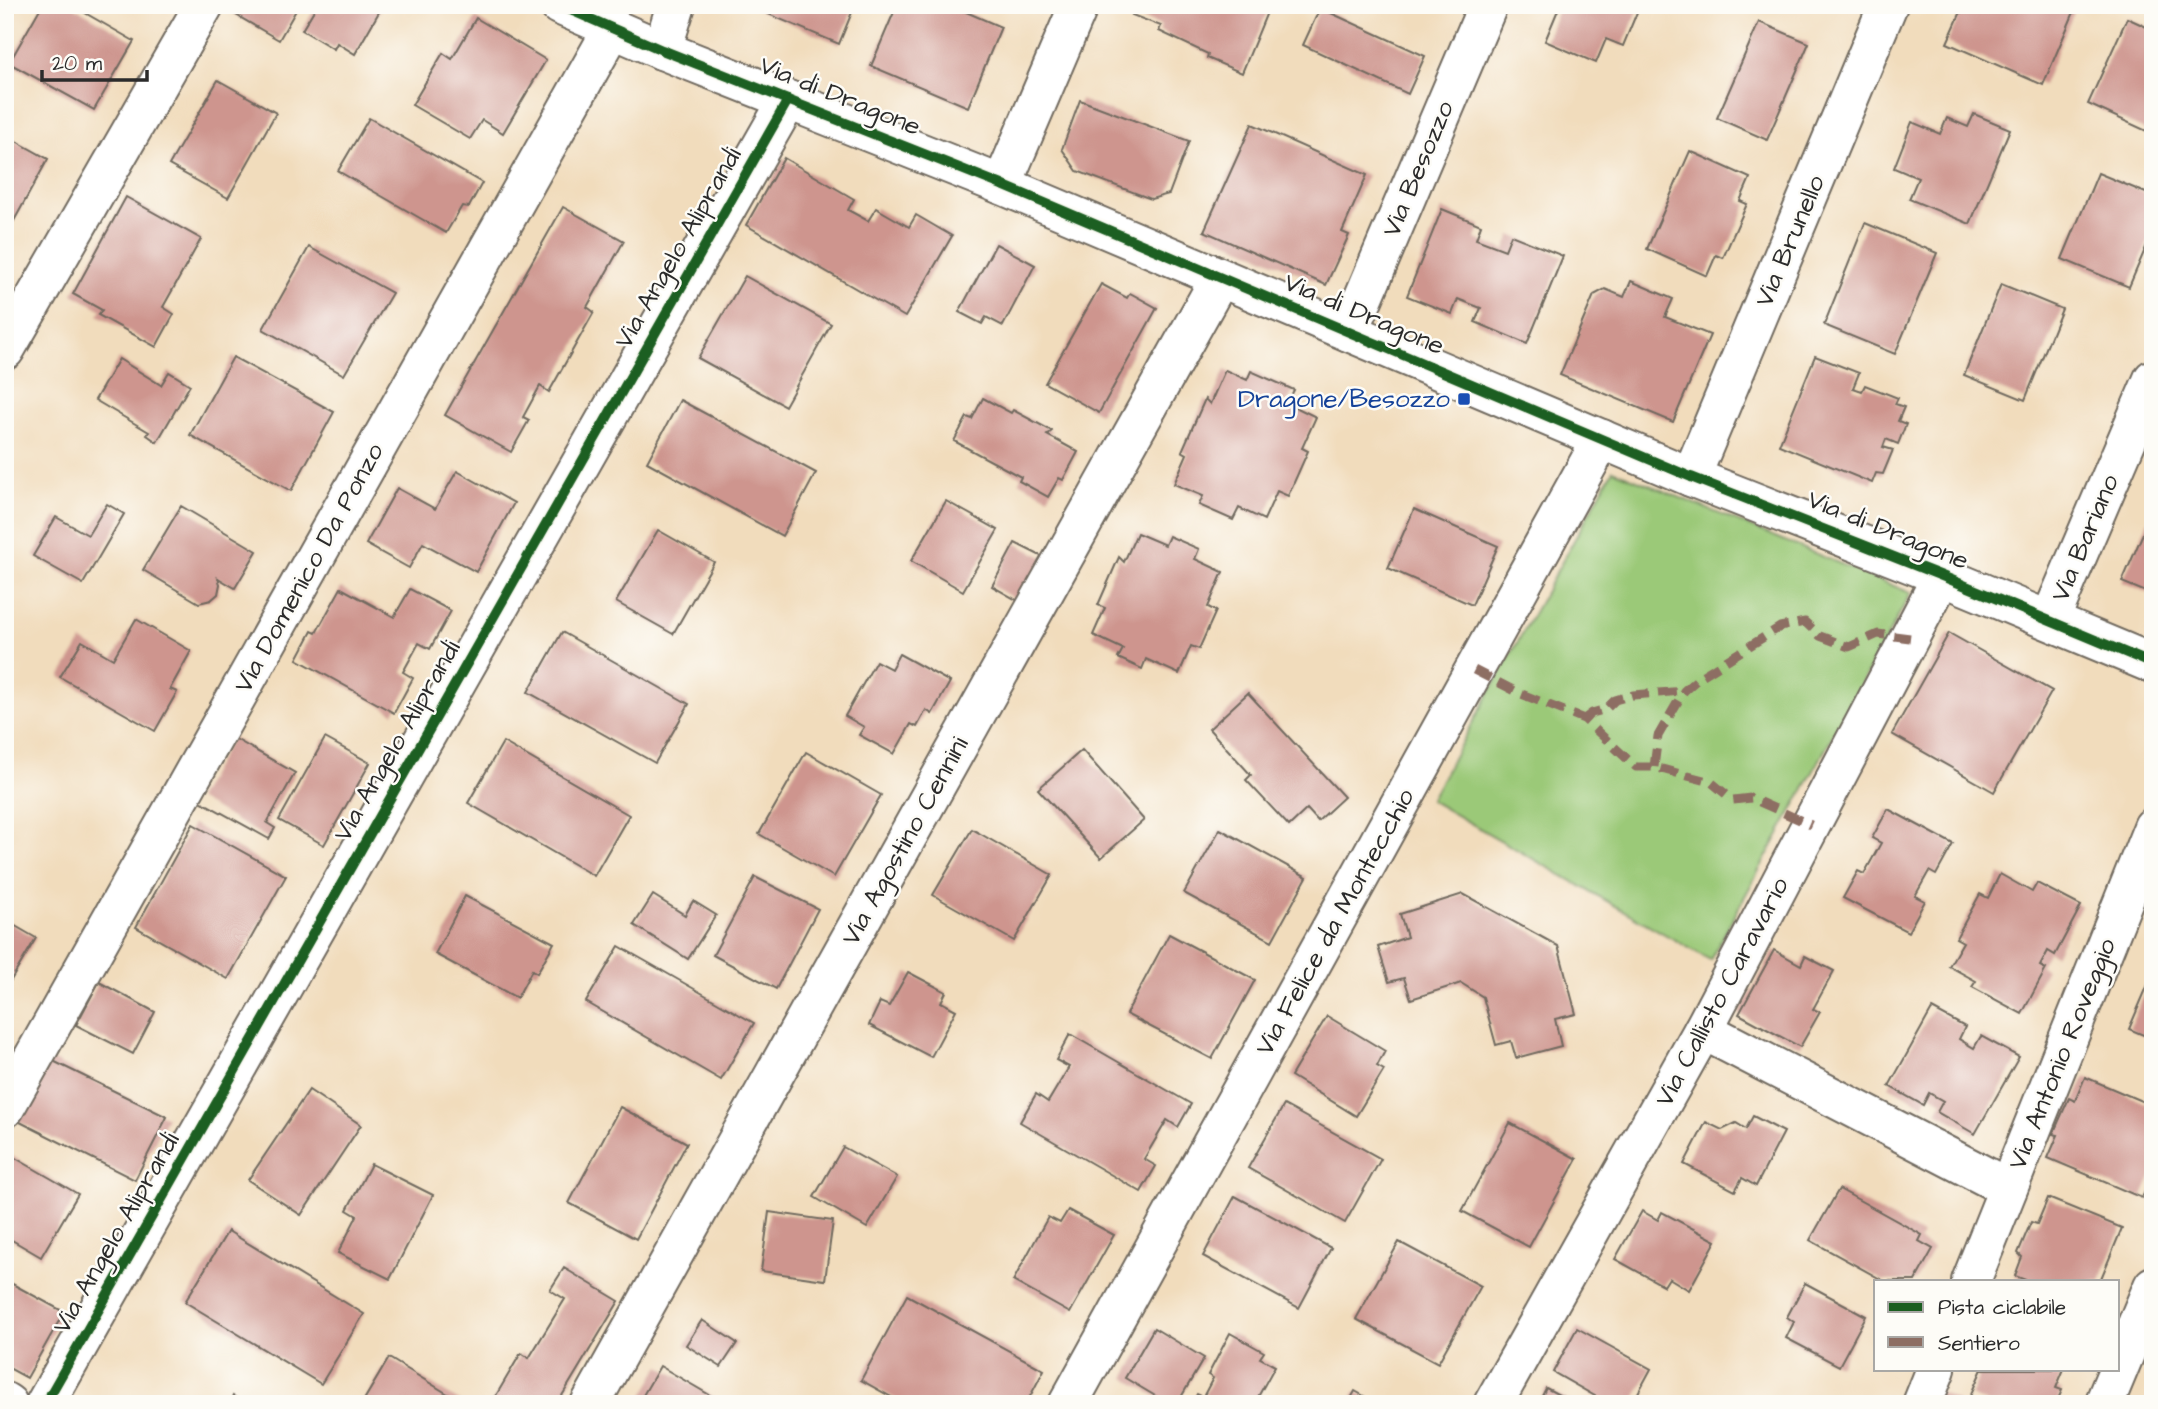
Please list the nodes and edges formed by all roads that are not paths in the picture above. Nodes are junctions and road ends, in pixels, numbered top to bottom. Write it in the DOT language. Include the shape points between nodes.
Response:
graph roads {
  1 [pos="204,5"];
  2 [pos="559,5"];
  3 [pos="677,5"];
  4 [pos="1079,5"];
  5 [pos="1488,5"];
  6 [pos="1888,5"];
  7 [pos="613,28"];
  8 [pos="662,50"];
  9 [pos="788,100"];
  10 [pos="1002,186"];
  11 [pos="1220,278"];
  12 [pos="1349,332"];
  13 [pos="5,349"];
  14 [pos="2153,379"];
  15 [pos="1602,439"];
  16 [pos="1691,477"];
  17 [pos="1942,576"];
  18 [pos="2050,620"];
  19 [pos="2153,664"];
  20 [pos="2153,827"];
  21 [pos="1703,1030"];
  22 [pos="5,1108"];
  23 [pos="2008,1188"];
  24 [pos="1971,1280"];
  25 [pos="2153,1286"];
  26 [pos="2120,1365"];
  27 [pos="1936,1370"];
  28 [pos="2118,1370"];
  29 [pos="44,1404"];
  30 [pos="590,1404"];
  31 [pos="1068,1404"];
  32 [pos="1493,1404"];
  33 [pos="1922,1404"];
  34 [pos="2104,1404"];
  1 -- 13 [label="street"];
  2 -- 7 [label="street, Via di Dragone"];
  3 -- 8 [label="street"];
  4 -- 10 [label="street"];
  5 -- 12 [label="street, Via Besozzo"];
  6 -- 16 [label="street, Via Brunello"];
  7 -- 8 [label="street, Via di Dragone"];
  7 -- 22 [label="street, Via Domenico Da Ponzo"];
  8 -- 9 [label="street, Via di Dragone"];
  9 -- 10 [label="street, Via di Dragone"];
  9 -- 29 [label="street, Via Angelo Aliprandi"];
  10 -- 11 [label="street, Via di Dragone"];
  11 -- 12 [label="street, Via di Dragone"];
  11 -- 30 [label="street, Via Agostino Cennini"];
  12 -- 15 [label="street, Via di Dragone"];
  14 -- 18 [label="street, Via Bariano"];
  15 -- 16 [label="street, Via di Dragone"];
  15 -- 31 [label="street, Via Felice da Montecchio"];
  16 -- 17 [label="street, Via di Dragone"];
  17 -- 18 [label="street, Via di Dragone"];
  17 -- 21 [label="street, Via Callisto Caravario"];
  18 -- 19 [label="street, Via di Dragone"];
  20 -- 23 [label="street, Via Antonio Roveggio"];
  21 -- 23 [label="street"];
  21 -- 32 [label="street, Via Callisto Caravario"];
  23 -- 24 [label="street, Via Antonio Roveggio"];
  25 -- 26 [label="street"];
  27 -- 33 [label="street"];
  28 -- 34 [label="street"];
}
